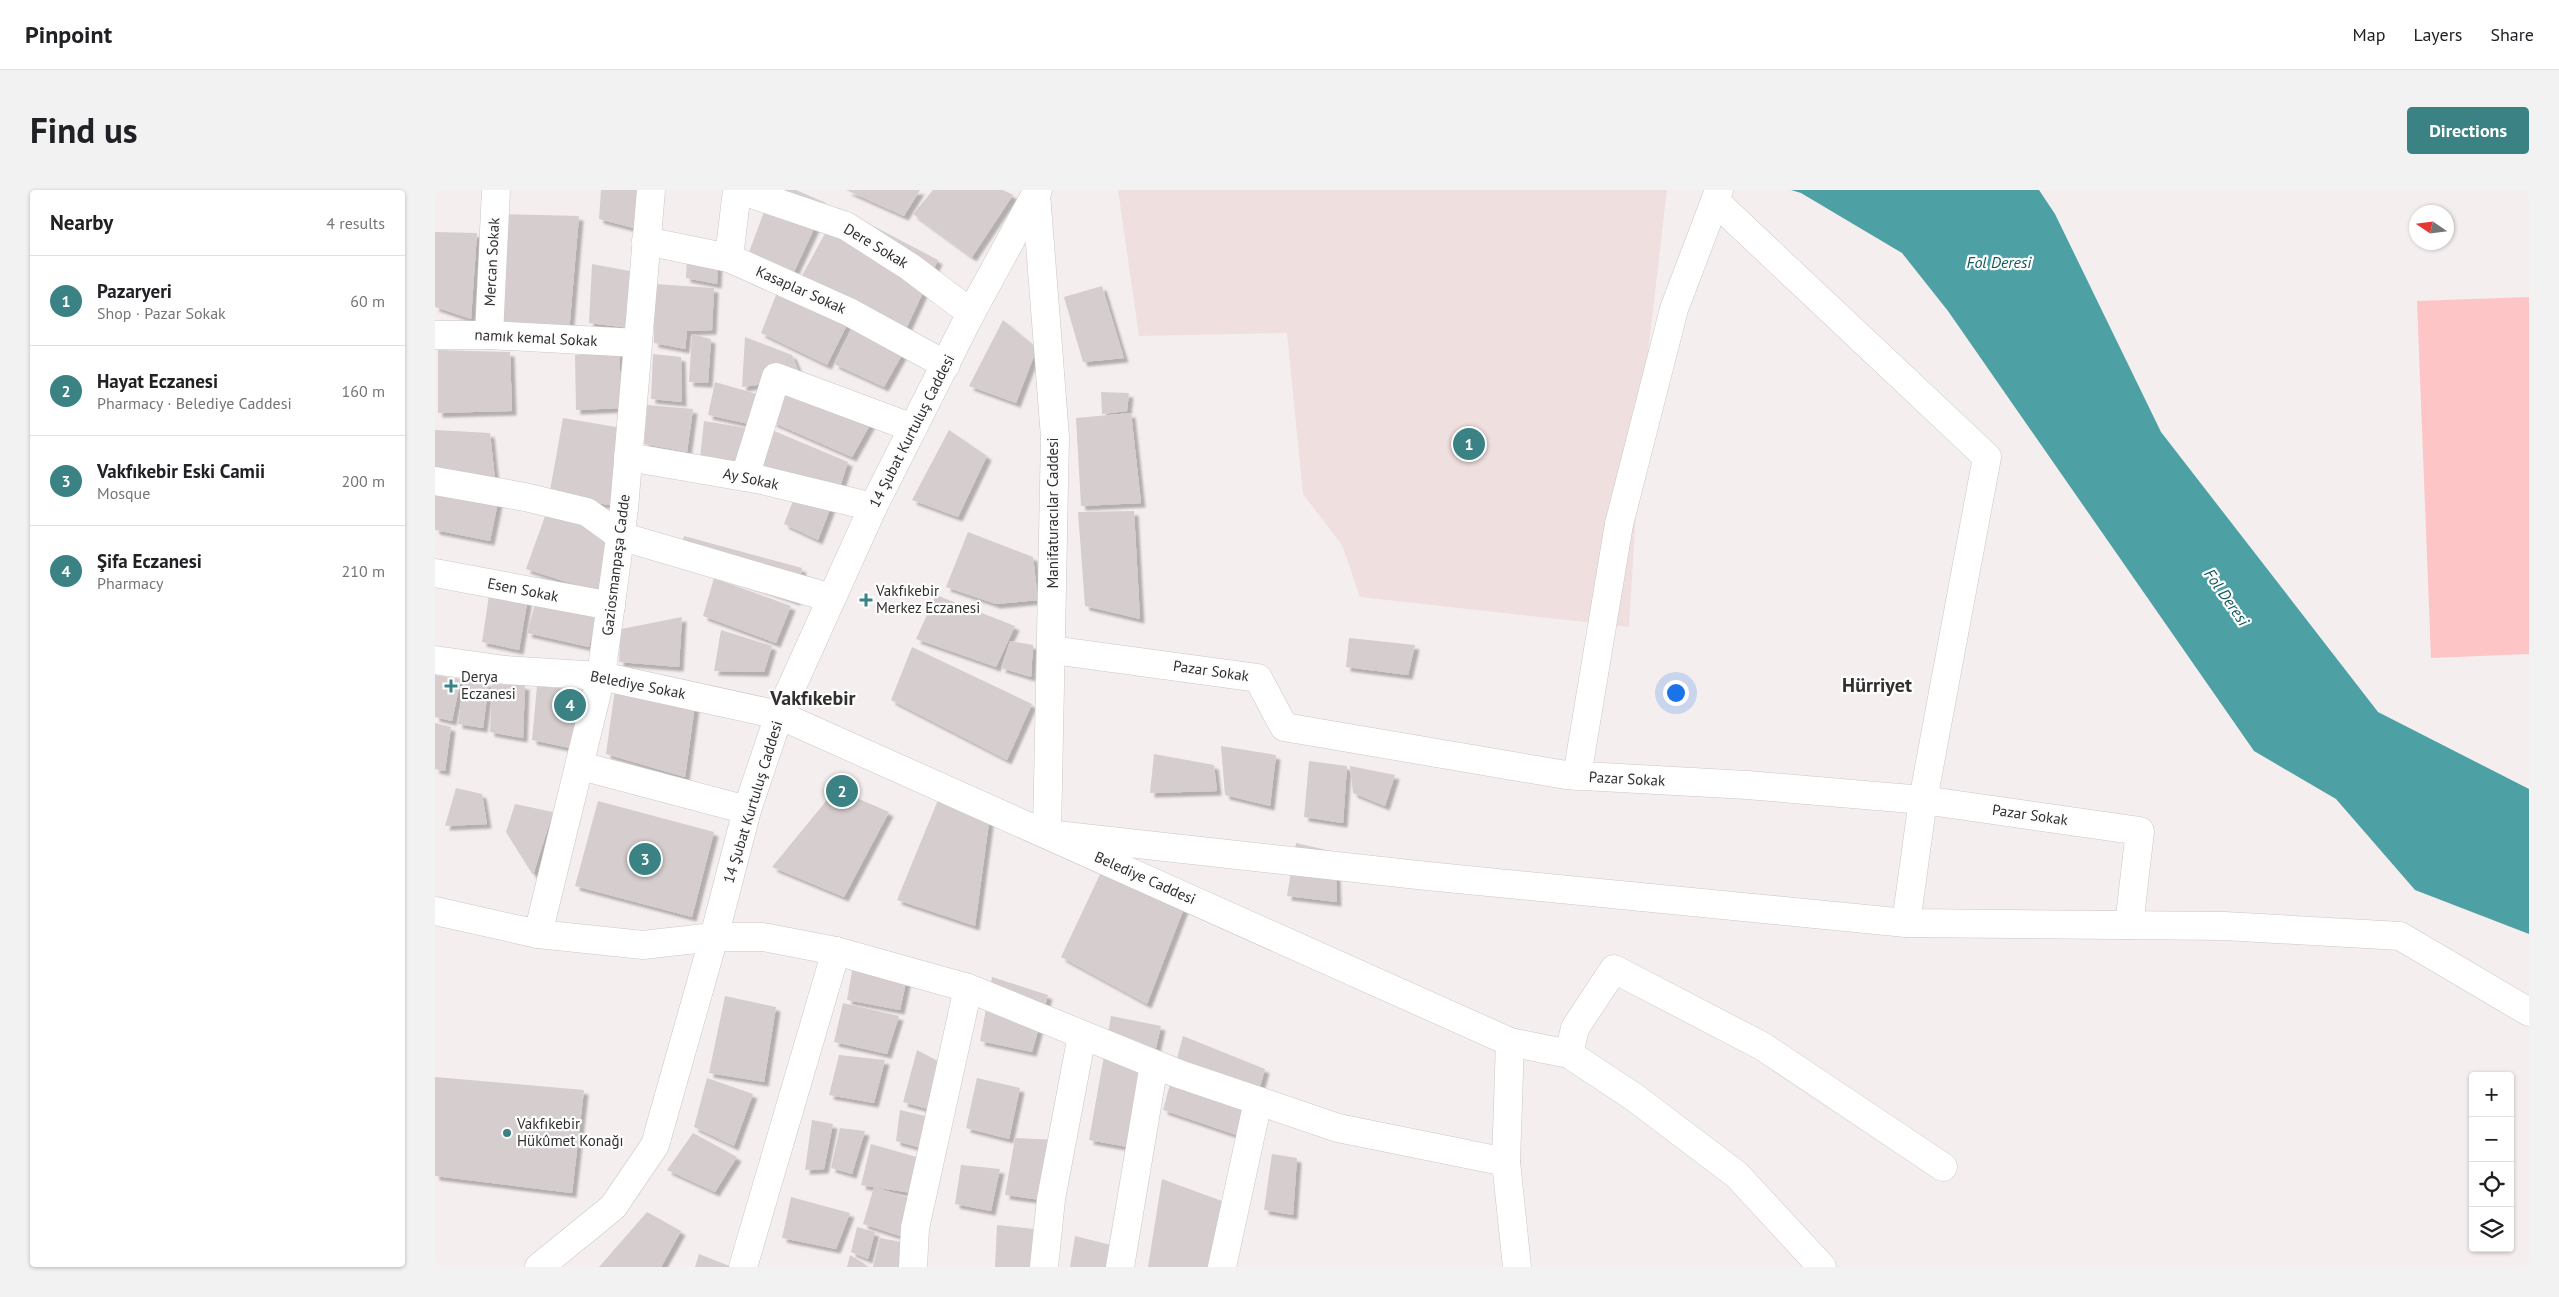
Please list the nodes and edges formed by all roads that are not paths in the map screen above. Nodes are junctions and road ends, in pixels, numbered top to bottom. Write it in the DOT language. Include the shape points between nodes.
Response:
graph roads {
  1 [pos="496,190"];
  2 [pos="651,190"];
  3 [pos="739,190"];
  4 [pos="1037,192"];
  5 [pos="1717,195"];
  6 [pos="646,241"];
  7 [pos="729,258"];
  8 [pos="971,313"];
  9 [pos="435,335"];
  10 [pos="489,335"];
  11 [pos="637,343"];
  12 [pos="945,364"];
  13 [pos="913,428"];
  14 [pos="628,457"];
  15 [pos="745,477"];
  16 [pos="435,481"];
  17 [pos="873,507"];
  18 [pos="620,536"];
  19 [pos="435,574"];
  20 [pos="831,598"];
  21 [pos="611,606"];
  22 [pos="1052,650"];
  23 [pos="435,660"];
  24 [pos="601,676"];
  25 [pos="779,715"];
  26 [pos="581,766"];
  27 [pos="1577,776"];
  28 [pos="1923,800"];
  29 [pos="747,810"];
  30 [pos="1047,834"];
  31 [pos="435,911"];
  32 [pos="1906,923"];
  33 [pos="2129,925"];
  34 [pos="538,934"];
  35 [pos="714,937"];
  36 [pos="836,951"];
  37 [pos="968,988"];
  38 [pos="2529,1012"];
  39 [pos="1081,1034"];
  40 [pos="1511,1042"];
  41 [pos="1569,1054"];
  42 [pos="1154,1064"];
  43 [pos="1258,1101"];
  44 [pos="1506,1162"];
  45 [pos="1943,1166"];
  46 [pos="539,1267"];
  47 [pos="743,1267"];
  48 [pos="913,1267"];
  49 [pos="1044,1267"];
  50 [pos="1120,1267"];
  51 [pos="1222,1267"];
  52 [pos="1517,1267"];
  53 [pos="1823,1267"];
  1 -- 10 [label="street, Mercan Sokak"];
  2 -- 6 [label="street, Gaziosmanpaşa Cadde"];
  3 -- 7 [label="street"];
  3 -- 8 [label="street, Dere Sokak" via="847,226 910,266"];
  4 -- 8 [label="street, 14 Şubat Kurtuluş Caddesi"];
  4 -- 22 [label="street, Manifaturacılar Caddesi" via="1055,437"];
  5 -- 27 [label="street" via="1674,309 1619,524"];
  5 -- 28 [label="street" via="1987,457"];
  6 -- 7 [label="street, Kasaplar Sokak"];
  6 -- 11 [label="street, Gaziosmanpaşa Cadde"];
  7 -- 12 [label="street, Kasaplar Sokak" via="849,312"];
  8 -- 12 [label="street, 14 Şubat Kurtuluş Caddesi"];
  9 -- 10 [label="street, namık kemal Sokak"];
  10 -- 11 [label="street, namık kemal Sokak"];
  11 -- 14 [label="street, Gaziosmanpaşa Cadde"];
  12 -- 13 [label="street, 14 Şubat Kurtuluş Caddesi"];
  13 -- 15 [label="street" via="776,378"];
  13 -- 17 [label="street, 14 Şubat Kurtuluş Caddesi"];
  14 -- 15 [label="street, Ay Sokak"];
  14 -- 18 [label="street, Gaziosmanpaşa Cadde"];
  15 -- 17 [label="street, Ay Sokak"];
  16 -- 18 [label="street" via="525,496 587,512"];
  17 -- 20 [label="street, 14 Şubat Kurtuluş Caddesi"];
  18 -- 20 [label="street"];
  18 -- 21 [label="street, Gaziosmanpaşa Cadde"];
  19 -- 21 [label="street, Esen Sokak"];
  20 -- 25 [label="street, 14 Şubat Kurtuluş Caddesi"];
  21 -- 24 [label="street, Gaziosmanpaşa Cadde"];
  22 -- 27 [label="street, Pazar Sokak" via="1258,678 1284,727"];
  22 -- 30 [label="street, Manifaturacılar Caddesi"];
  23 -- 24 [label="street, Belediye Sokak" via="505,670"];
  24 -- 25 [label="street, Belediye Sokak"];
  24 -- 26 [label="street, Gaziosmanpaşa Cadde"];
  25 -- 29 [label="street, 14 Şubat Kurtuluş Caddesi"];
  25 -- 30 [label="street, Belediye Caddesi"];
  26 -- 29 [label="street"];
  26 -- 34 [label="street, Gaziosmanpaşa Cadde"];
  27 -- 28 [label="street, Pazar Sokak" via="1747,785"];
  28 -- 32 [label="street"];
  28 -- 33 [label="street, Pazar Sokak" via="2140,831"];
  29 -- 35 [label="street, 14 Şubat Kurtuluş Caddesi"];
  30 -- 32 [label="street" via="1427,876"];
  30 -- 40 [label="street, Belediye Caddesi"];
  31 -- 34 [label="street"];
  32 -- 33 [label="street"];
  33 -- 38 [label="street" via="2224,926 2400,936"];
  34 -- 35 [label="street" via="643,944"];
  35 -- 36 [label="street" via="763,937"];
  35 -- 46 [label="street, 14 Şubat Kurtuluş Caddesi" via="655,1145 613,1207"];
  36 -- 37 [label="street"];
  36 -- 47 [label="street"];
  37 -- 39 [label="street"];
  37 -- 48 [label="street" via="915,1228"];
  39 -- 42 [label="street"];
  39 -- 49 [label="street" via="1051,1200"];
  40 -- 41 [label="street, Belediye Caddesi"];
  40 -- 44 [label="street"];
  41 -- 45 [label="street" via="1575,1028 1614,969 1762,1046"];
  41 -- 53 [label="street" via="1634,1097 1737,1175"];
  42 -- 43 [label="street"];
  42 -- 50 [label="street"];
  43 -- 44 [label="street" via="1338,1128"];
  43 -- 51 [label="street"];
  44 -- 52 [label="street"];
}
